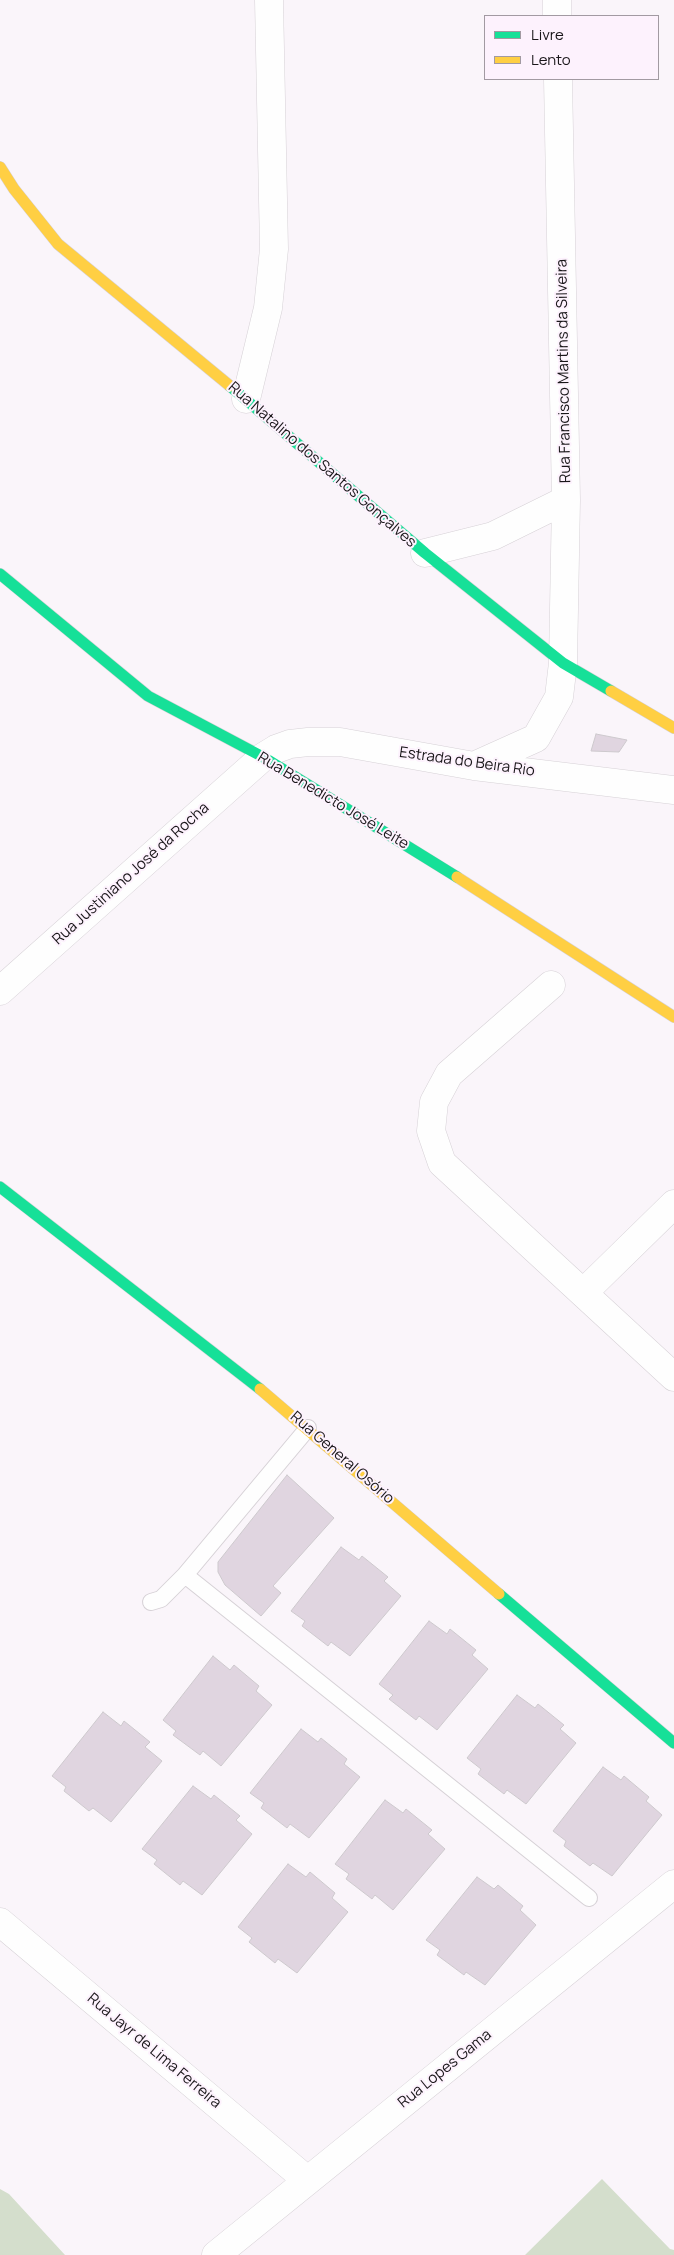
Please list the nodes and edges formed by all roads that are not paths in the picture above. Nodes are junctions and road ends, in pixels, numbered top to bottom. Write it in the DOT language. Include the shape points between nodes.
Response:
graph roads {
  1 [pos="269,0"];
  2 [pos="557,0"];
  3 [pos="557,15"];
  4 [pos="558,80"];
  5 [pos="0,167"];
  6 [pos="246,399"];
  7 [pos="566,500"];
  8 [pos="425,554"];
  9 [pos="0,574"];
  10 [pos="563,663"];
  11 [pos="674,728"];
  12 [pos="536,738"];
  13 [pos="263,757"];
  14 [pos="474,766"];
  15 [pos="562,775"];
  16 [pos="674,790"];
  17 [pos="551,985"];
  18 [pos="0,991"];
  19 [pos="674,1017"];
  20 [pos="0,1187"];
  21 [pos="674,1204"];
  22 [pos="584,1292"];
  23 [pos="674,1377"];
  24 [pos="308,1428"];
  25 [pos="185,1575"];
  26 [pos="151,1602"];
  27 [pos="674,1743"];
  28 [pos="674,1884"];
  29 [pos="589,1898"];
  30 [pos="0,1922"];
  31 [pos="307,2180"];
  32 [pos="216,2255"];
  1 -- 6 [label="street" via="274,249 268,308"];
  2 -- 3 [label="street"];
  4 -- 7 [label="street, Rua Francisco Martins da Silveira"];
  5 -- 6 [label="street, Rua Natalino dos Santos Gonçalves" via="58,244"];
  6 -- 8 [label="street, Rua Natalino dos Santos Gonçalves"];
  7 -- 8 [label="street" via="493,536"];
  7 -- 10 [label="street, Rua Francisco Martins da Silveira"];
  8 -- 10 [label="street, Rua Natalino dos Santos Gonçalves"];
  9 -- 13 [label="street, Rua Benedicto José Leite" via="148,696"];
  10 -- 11 [label="street, Rua Natalino dos Santos Gonçalves"];
  10 -- 12 [label="street, Rua Francisco Martins da Silveira" via="559,697"];
  12 -- 14 [label="street"];
  12 -- 15 [label="street"];
  13 -- 14 [label="street, Estrada do Beira Rio" via="290,744 340,742"];
  13 -- 18 [label="street, Rua Justiniano José da Rocha"];
  13 -- 19 [label="street, Rua Benedicto José Leite" via="520,916"];
  14 -- 15 [label="street, Estrada do Beira Rio"];
  15 -- 16 [label="street, Estrada do Beira Rio"];
  17 -- 22 [label="street" via="448,1074 434,1102 431,1131 442,1163"];
  20 -- 24 [label="street, Rua General Osório"];
  21 -- 22 [label="street"];
  22 -- 23 [label="street"];
  24 -- 25 [label="lane"];
  24 -- 27 [label="street, Rua General Osório"];
  25 -- 26 [label="lane" via="161,1600"];
  25 -- 29 [label="lane"];
  28 -- 31 [label="street, Rua Lopes Gama"];
  30 -- 31 [label="street, Rua Jayr de Lima Ferreira"];
  31 -- 32 [label="street, Rua Lopes Gama"];
}
